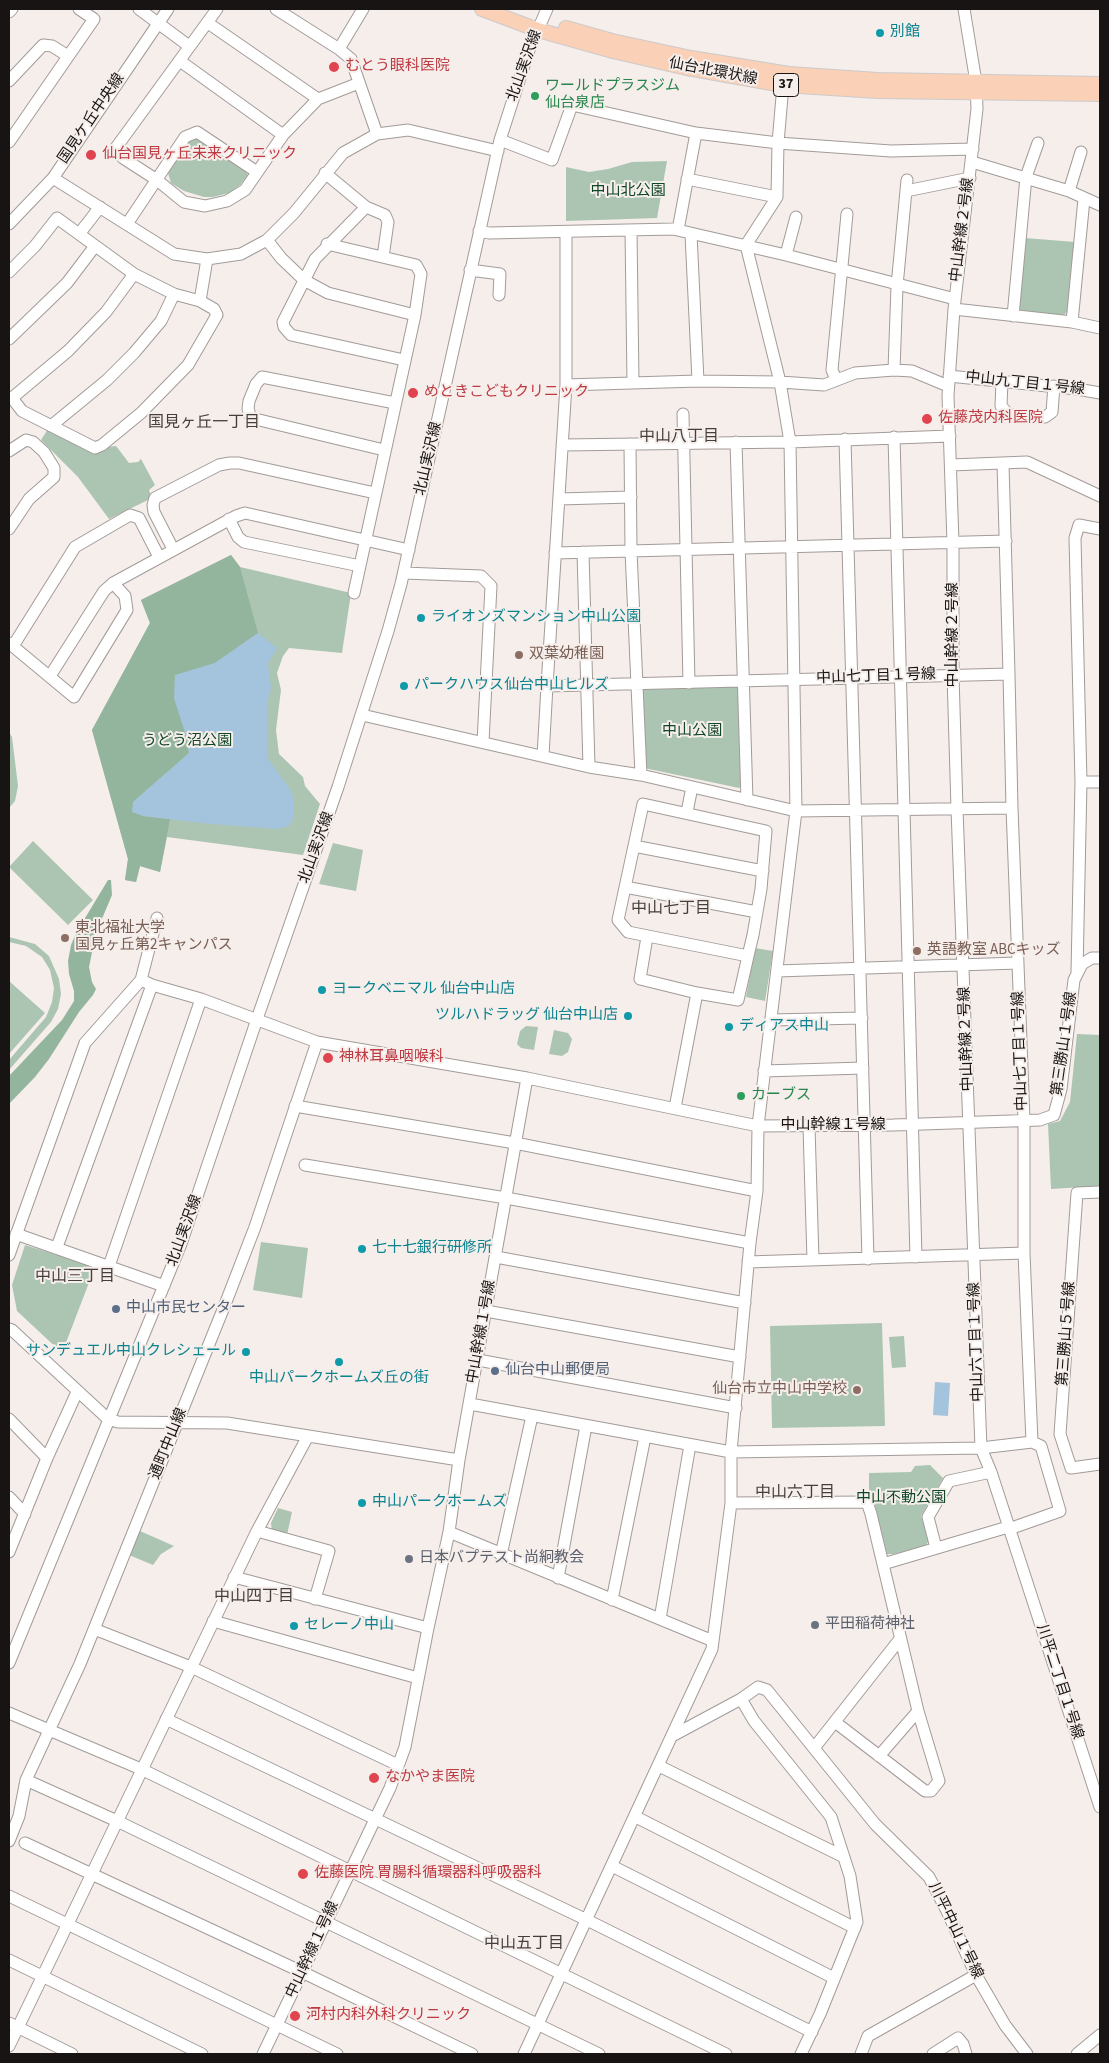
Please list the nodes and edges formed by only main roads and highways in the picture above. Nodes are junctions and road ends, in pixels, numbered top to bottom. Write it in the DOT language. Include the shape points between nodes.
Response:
graph roads {
  1 [pos="482,9"];
  2 [pos="509,9"];
  3 [pos="542,20"];
  4 [pos="1100,84"];
  5 [pos="976,87"];
  6 [pos="1100,94"];
  1 -- 3 [label="main road, 仙台北環状線 / 37"];
  2 -- 3 [label="main road, 仙台北環状線 / 37"];
  3 -- 5 [label="main road, 仙台北環状線 / 37" via="612,41 739,67 789,74"];
  3 -- 5 [label="main road, 仙台北環状線 / 37" via="613,51 783,85 878,91"];
  4 -- 5 [label="main road, 仙台北環状線 / 37"];
  5 -- 6 [label="main road, 仙台北環状線 / 37"];
}
